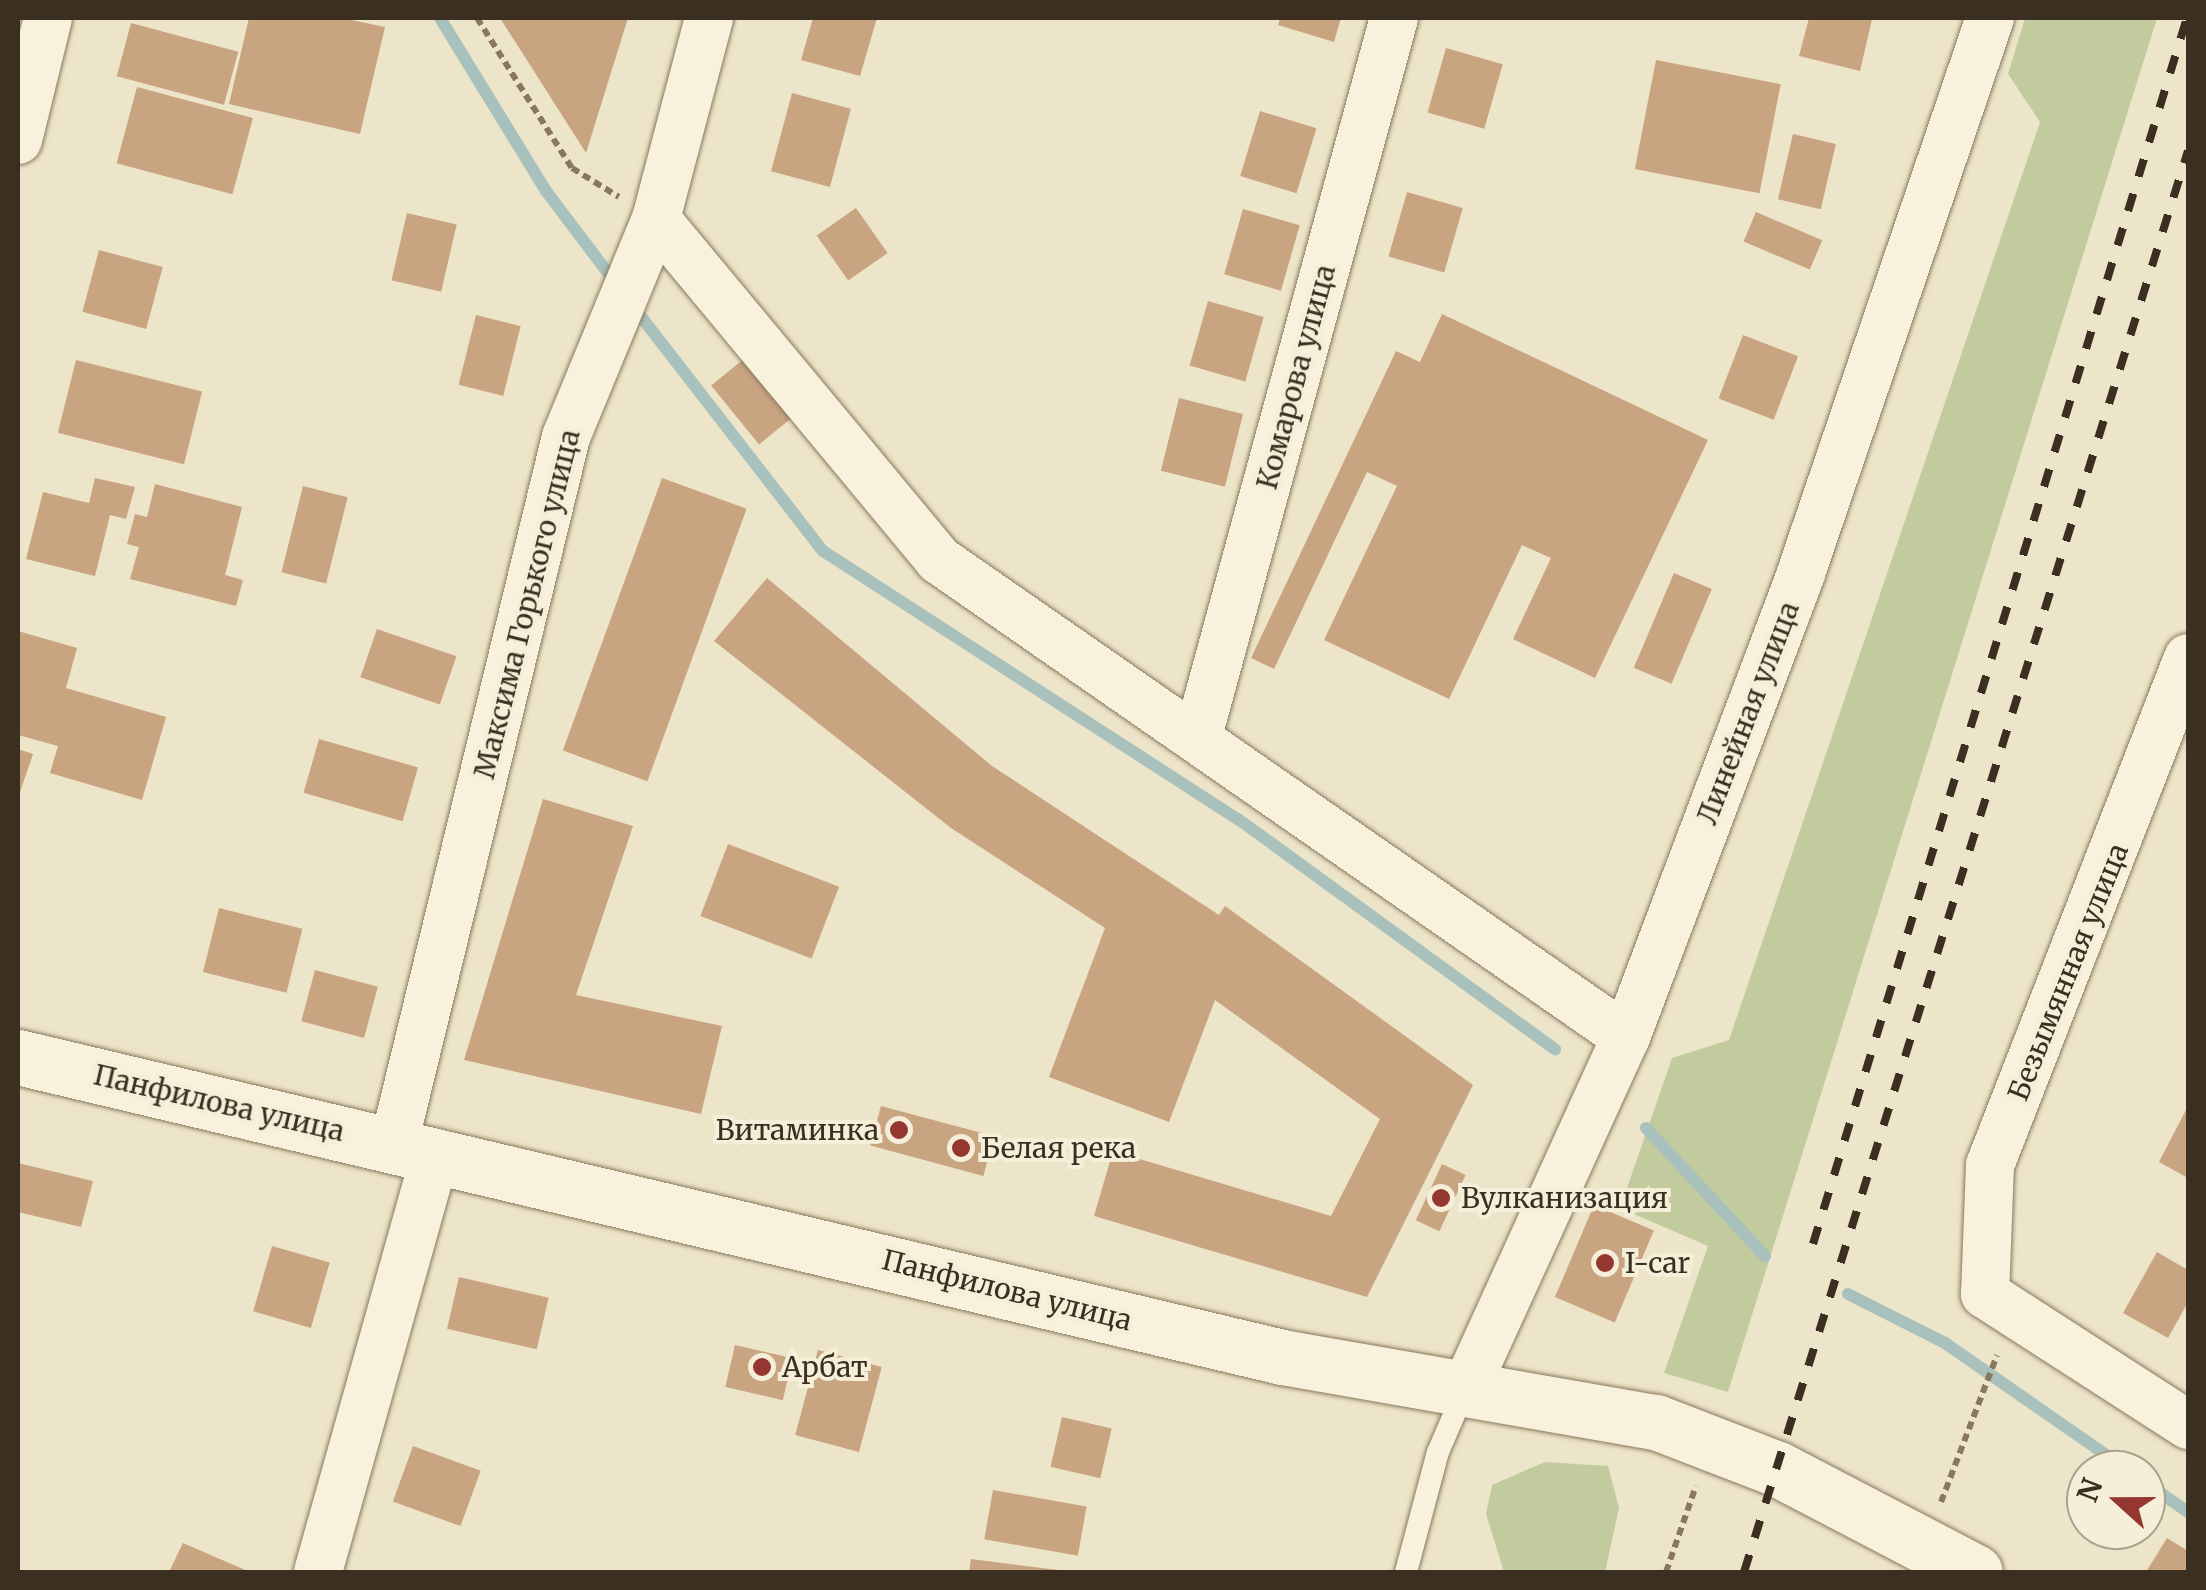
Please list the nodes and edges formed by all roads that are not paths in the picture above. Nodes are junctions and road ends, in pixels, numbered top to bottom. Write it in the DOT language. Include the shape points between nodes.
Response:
graph roads {
  1 [pos="48,18"];
  2 [pos="709,18"];
  3 [pos="1394,18"];
  4 [pos="1990,18"];
  5 [pos="18,140"];
  6 [pos="656,220"];
  7 [pos="2188,658"];
  8 [pos="1198,736"];
  9 [pos="1620,1050"];
  10 [pos="18,1057"];
  11 [pos="415,1148"];
  12 [pos="1464,1392"];
  13 [pos="2183,1408"];
  14 [pos="1921,1558"];
  15 [pos="318,1572"];
  16 [pos="1406,1572"];
  17 [pos="1975,1572"];
  1 -- 5 [label="street"];
  2 -- 6 [label="street, Максима Горького улица"];
  3 -- 8 [label="street, Комарова улица"];
  4 -- 9 [label="street, Линейная улица" via="1801,573"];
  6 -- 8 [label="street" via="939,560"];
  6 -- 11 [label="street, Максима Горького улица" via="566,437"];
  7 -- 13 [label="street, Безымянная улица" via="1990,1165 1985,1294"];
  8 -- 9 [label="street"];
  9 -- 12 [label="street, Линейная улица"];
  10 -- 11 [label="street, Панфилова улица"];
  11 -- 12 [label="street, Панфилова улица" via="1282,1356"];
  11 -- 15 [label="street, Максима Горького улица"];
  12 -- 14 [label="street, Панфилова улица" via="1656,1422 1711,1442"];
  12 -- 16 [label="lane" via="1438,1452"];
  14 -- 17 [label="street, Панфилова улица"];
}
